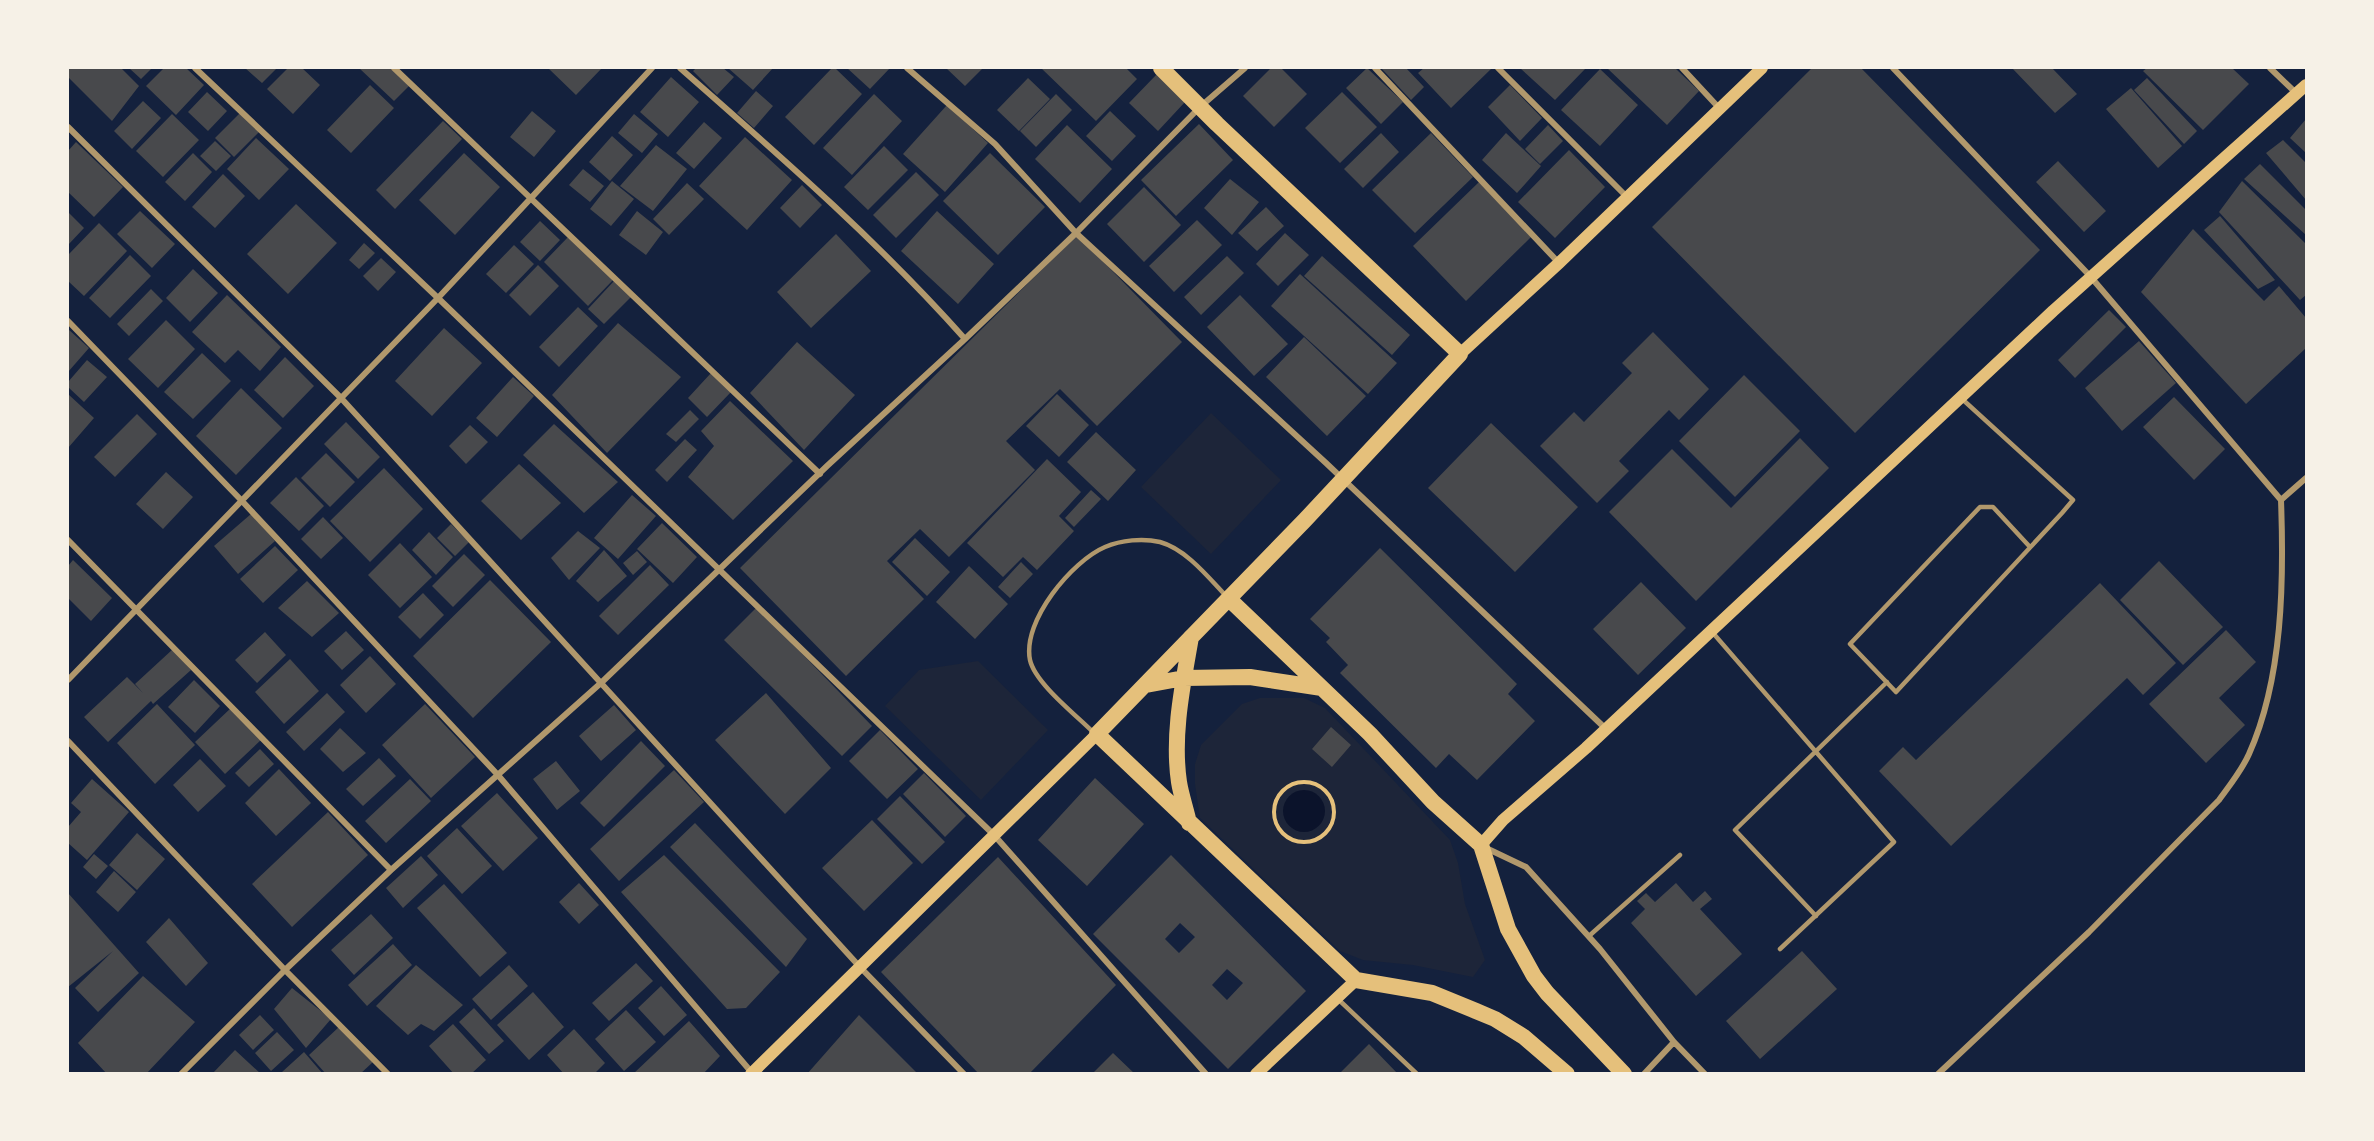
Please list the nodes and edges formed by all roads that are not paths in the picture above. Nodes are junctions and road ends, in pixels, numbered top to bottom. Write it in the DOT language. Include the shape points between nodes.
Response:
graph roads {
  1 [pos="195,68"];
  2 [pos="394,68"];
  3 [pos="652,68"];
  4 [pos="680,68"];
  5 [pos="907,68"];
  6 [pos="1161,68"];
  7 [pos="1245,68"];
  8 [pos="1375,68"];
  9 [pos="1498,68"];
  10 [pos="1682,68"];
  11 [pos="1762,68"];
  12 [pos="1893,68"];
  13 [pos="2270,68"];
  14 [pos="2302,90"];
  15 [pos="1200,107"];
  16 [pos="1720,109"];
  17 [pos="68,127"];
  18 [pos="1627,197"];
  19 [pos="531,199"];
  20 [pos="1076,233"];
  21 [pos="1559,262"];
  22 [pos="2090,276"];
  23 [pos="438,298"];
  24 [pos="68,321"];
  25 [pos="965,339"];
  26 [pos="1460,354"];
  27 [pos="341,398"];
  28 [pos="1961,398"];
  29 [pos="820,474"];
  30 [pos="2307,478"];
  31 [pos="1343,479"];
  32 [pos="2281,500"];
  33 [pos="242,501"];
  34 [pos="68,540"];
  35 [pos="2030,547"];
  36 [pos="722,569"];
  37 [pos="1229,599"];
  38 [pos="136,609"];
  39 [pos="1711,631"];
  40 [pos="1191,638"];
  41 [pos="1184,678"];
  42 [pos="68,680"];
  43 [pos="602,682"];
  44 [pos="1887,682"];
  45 [pos="1146,685"];
  46 [pos="1322,688"];
  47 [pos="1606,729"];
  48 [pos="1096,735"];
  49 [pos="68,741"];
  50 [pos="1816,750"];
  51 [pos="497,774"];
  52 [pos="1189,823"];
  53 [pos="994,835"];
  54 [pos="1481,846"];
  55 [pos="1680,855"];
  56 [pos="391,870"];
  57 [pos="1816,916"];
  58 [pos="1589,936"];
  59 [pos="1780,949"];
  60 [pos="859,966"];
  61 [pos="285,970"];
  62 [pos="1356,980"];
  63 [pos="1337,998"];
  64 [pos="1674,1042"];
  65 [pos="752,1073"];
  66 [pos="181,1074"];
  67 [pos="388,1074"];
  68 [pos="964,1074"];
  69 [pos="1206,1074"];
  70 [pos="1256,1074"];
  71 [pos="1417,1074"];
  72 [pos="1567,1074"];
  73 [pos="1624,1074"];
  74 [pos="1644,1074"];
  75 [pos="1705,1074"];
  76 [pos="1938,1074"];
  1 -- 23 [label="street"];
  2 -- 19 [label="street"];
  3 -- 19 [label="street"];
  4 -- 25 [label="street" via="829,199"];
  5 -- 20 [label="street" via="995,144"];
  6 -- 15 [label="highway"];
  7 -- 15 [label="street"];
  8 -- 21 [label="street"];
  9 -- 18 [label="street"];
  10 -- 16 [label="street"];
  11 -- 16 [label="main road"];
  12 -- 22 [label="street"];
  13 -- 14 [label="street"];
  14 -- 22 [label="main road"];
  15 -- 20 [label="street"];
  15 -- 26 [label="highway"];
  16 -- 18 [label="main road"];
  17 -- 27 [label="street"];
  18 -- 21 [label="main road"];
  19 -- 23 [label="street"];
  19 -- 29 [label="street"];
  20 -- 25 [label="street"];
  20 -- 31 [label="street"];
  21 -- 26 [label="main road"];
  22 -- 28 [label="main road"];
  22 -- 32 [label="street"];
  23 -- 27 [label="street"];
  23 -- 36 [label="street"];
  24 -- 33 [label="street"];
  25 -- 29 [label="street"];
  26 -- 31 [label="highway"];
  27 -- 33 [label="street"];
  27 -- 43 [label="street"];
  28 -- 35 [label="lane" via="2073,500"];
  28 -- 39 [label="main road"];
  29 -- 36 [label="street"];
  30 -- 32 [label="street"];
  31 -- 37 [label="highway"];
  31 -- 47 [label="street"];
  32 -- 76 [label="street" via="2281,615 2262,718 2249,754 2219,800 2089,932"];
  33 -- 38 [label="street"];
  33 -- 51 [label="street"];
  34 -- 38 [label="street"];
  35 -- 44 [label="lane" via="1896,692"];
  35 -- 44 [label="lane" via="1993,507 1980,507 1850,644"];
  36 -- 43 [label="street"];
  36 -- 53 [label="street"];
  37 -- 40 [label="highway"];
  37 -- 46 [label="highway"];
  37 -- 48 [label="lane" via="1183,554 1161,543 1136,540 1106,547 1066,576 1034,628 1030,661 1039,677"];
  38 -- 42 [label="street"];
  38 -- 56 [label="street"];
  39 -- 47 [label="main road"];
  39 -- 50 [label="lane"];
  40 -- 41 [label="highway"];
  40 -- 45 [label="highway"];
  41 -- 45 [label="highway"];
  41 -- 46 [label="highway" via="1250,677"];
  41 -- 52 [label="highway" via="1177,741 1179,781"];
  43 -- 51 [label="street"];
  43 -- 60 [label="street"];
  44 -- 50 [label="lane"];
  45 -- 48 [label="highway"];
  46 -- 54 [label="highway"];
  47 -- 54 [label="main road" via="1503,820"];
  48 -- 52 [label="highway"];
  48 -- 53 [label="main road"];
  49 -- 61 [label="street"];
  50 -- 57 [label="lane" via="1894,842"];
  50 -- 57 [label="lane" via="1735,830"];
  51 -- 56 [label="street"];
  51 -- 65 [label="street"];
  52 -- 62 [label="highway"];
  53 -- 60 [label="main road"];
  53 -- 69 [label="street"];
  54 -- 58 [label="street" via="1526,867"];
  54 -- 73 [label="highway" via="1508,929 1534,976"];
  55 -- 58 [label="lane"];
  56 -- 61 [label="street"];
  57 -- 59 [label="lane"];
  58 -- 64 [label="street"];
  60 -- 65 [label="main road"];
  60 -- 68 [label="street"];
  61 -- 66 [label="street"];
  61 -- 67 [label="street"];
  62 -- 63 [label="main road"];
  62 -- 72 [label="highway" via="1432,993 1496,1019"];
  63 -- 70 [label="main road"];
  63 -- 71 [label="lane"];
  64 -- 74 [label="street"];
  64 -- 75 [label="street"];
}
